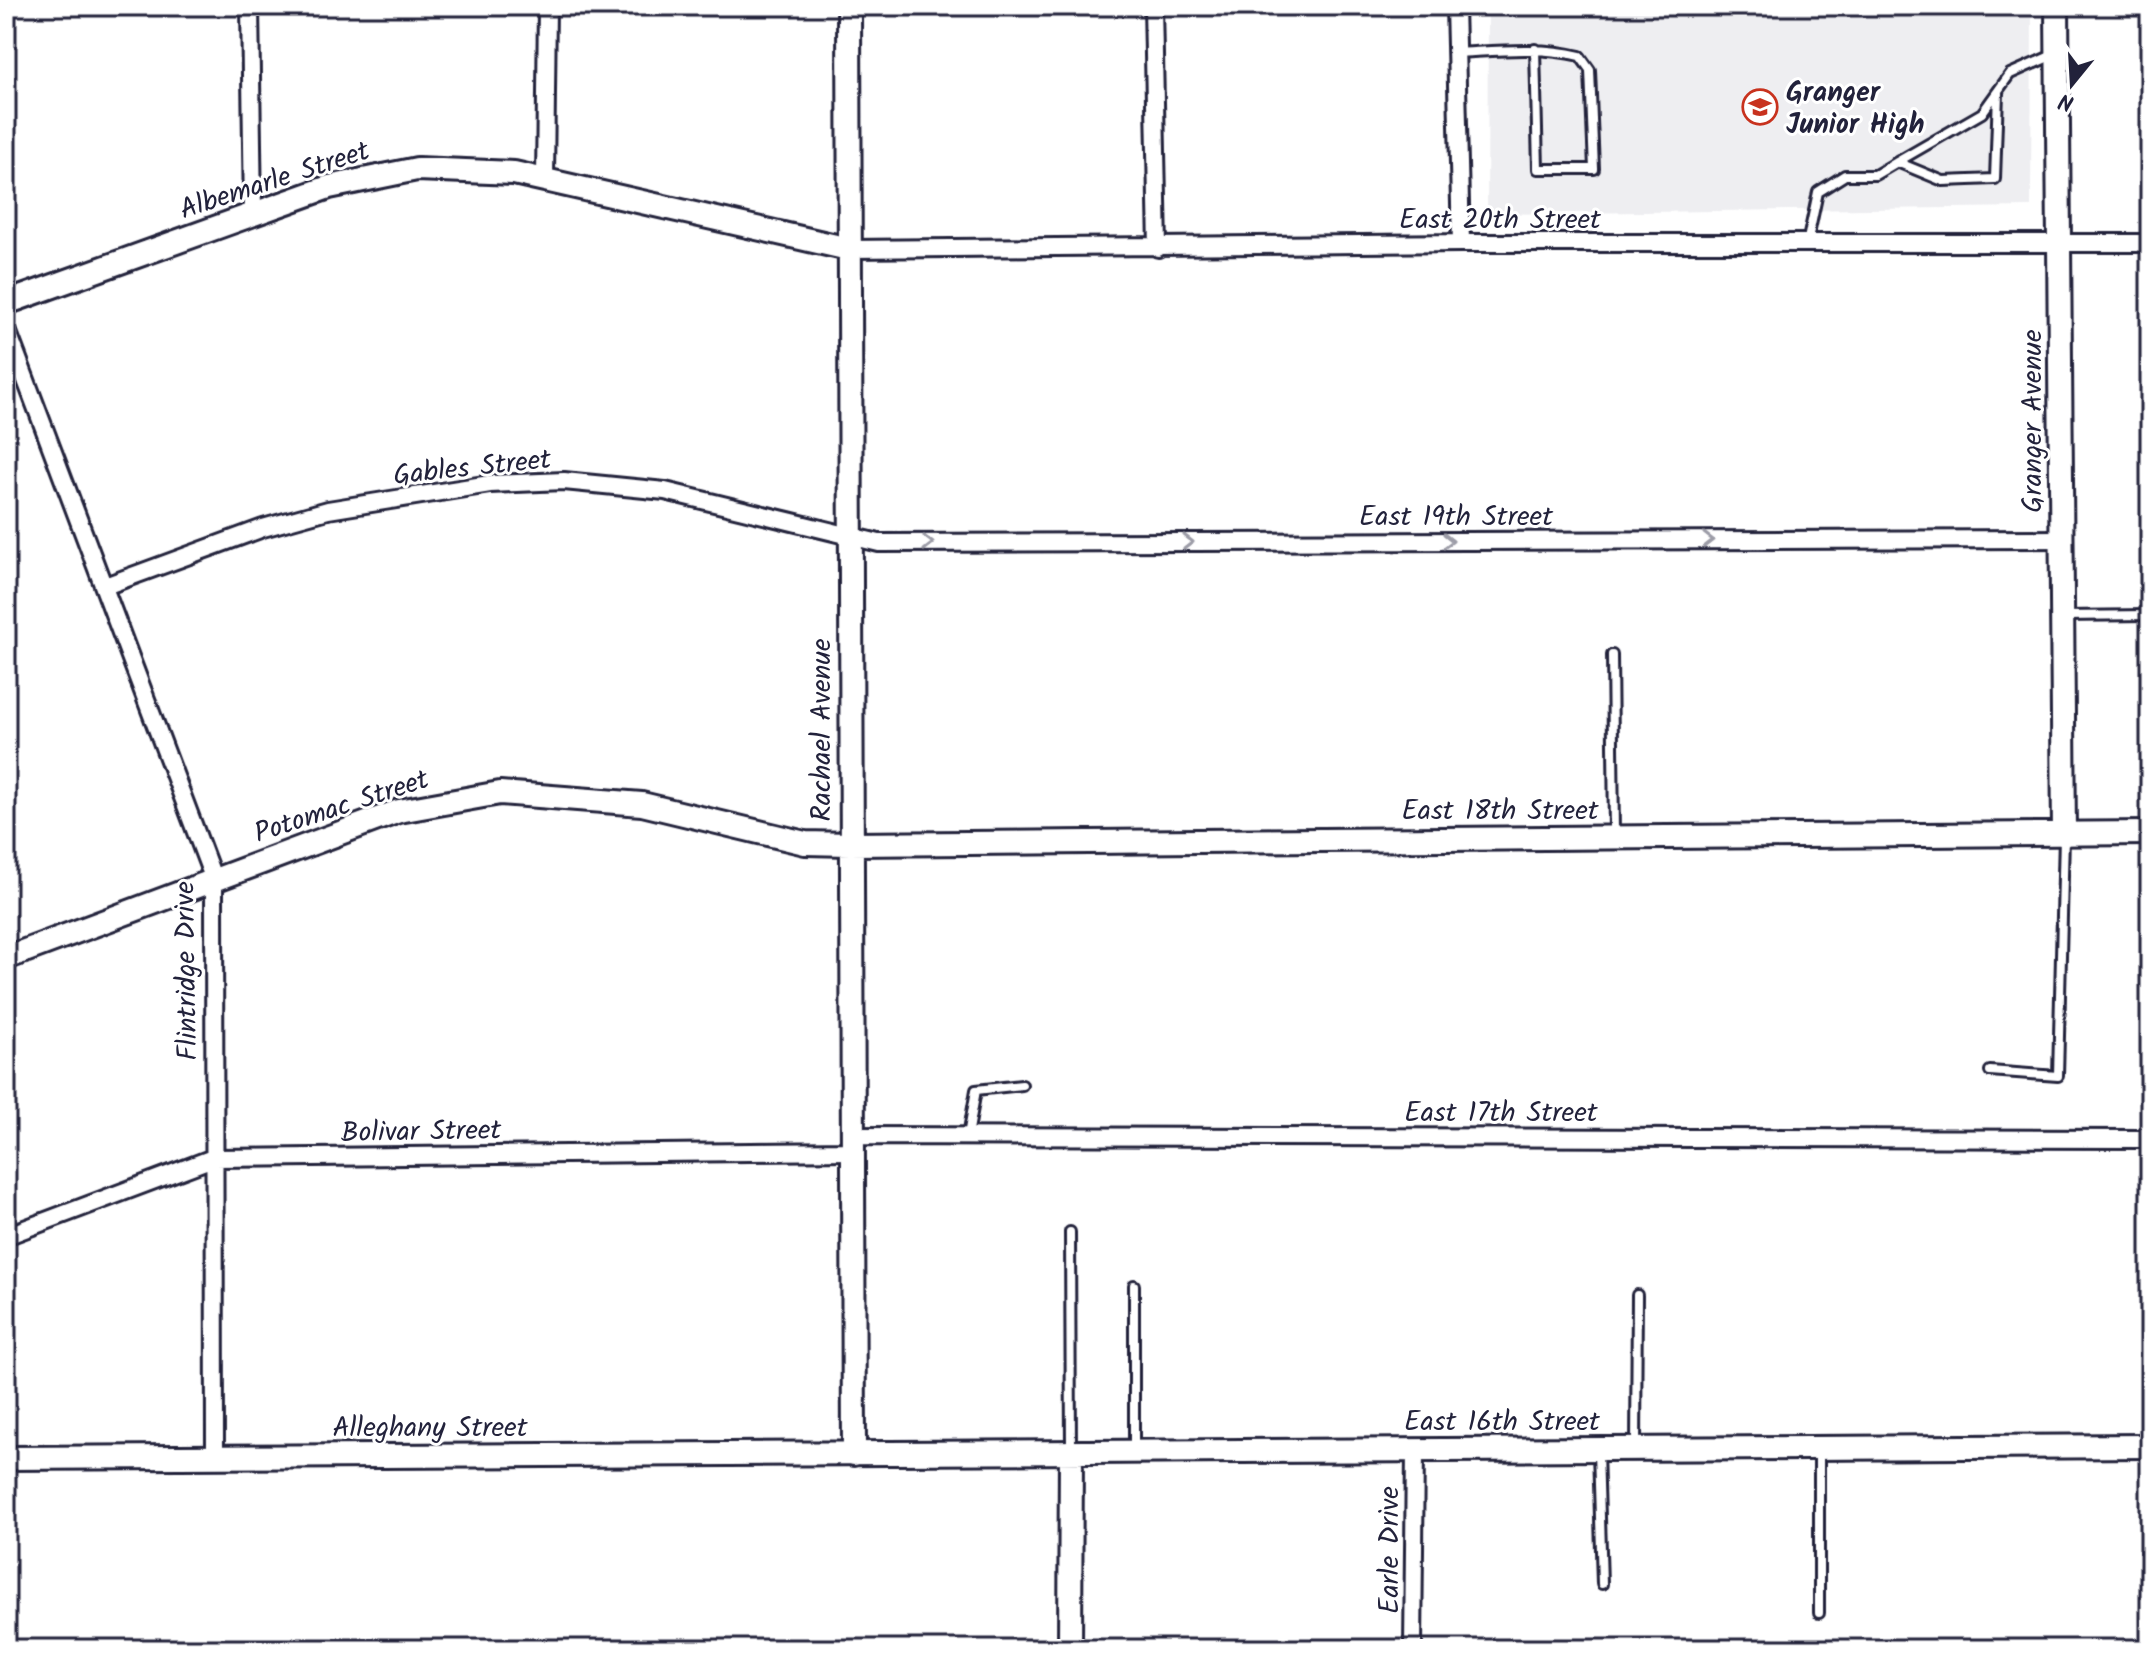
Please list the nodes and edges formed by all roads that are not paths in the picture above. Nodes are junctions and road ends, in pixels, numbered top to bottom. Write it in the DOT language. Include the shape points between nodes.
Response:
graph roads {
  1 [pos="250,6"];
  2 [pos="547,6"];
  3 [pos="849,6"];
  4 [pos="1153,6"];
  5 [pos="1455,6"];
  6 [pos="2057,6"];
  7 [pos="1535,49"];
  8 [pos="1454,53"];
  9 [pos="2057,53"];
  10 [pos="1998,91"];
  11 [pos="1897,162"];
  12 [pos="545,179"];
  13 [pos="253,214"];
  14 [pos="1461,243"];
  15 [pos="2150,243"];
  16 [pos="1807,244"];
  17 [pos="2062,244"];
  18 [pos="1158,248"];
  19 [pos="849,249"];
  20 [pos="6,303"];
  21 [pos="6,327"];
  22 [pos="851,536"];
  23 [pos="2061,539"];
  24 [pos="105,586"];
  25 [pos="2150,615"];
  26 [pos="2061,616"];
  27 [pos="1612,655"];
  28 [pos="2150,833"];
  29 [pos="2064,835"];
  30 [pos="1614,839"];
  31 [pos="850,844"];
  32 [pos="214,880"];
  33 [pos="6,958"];
  34 [pos="1990,1071"];
  35 [pos="1022,1085"];
  36 [pos="968,1136"];
  37 [pos="2150,1139"];
  38 [pos="852,1144"];
  39 [pos="213,1158"];
  40 [pos="1070,1232"];
  41 [pos="6,1236"];
  42 [pos="1134,1285"];
  43 [pos="1637,1295"];
  44 [pos="2150,1446"];
  45 [pos="1819,1447"];
  46 [pos="1636,1449"];
  47 [pos="1598,1450"];
  48 [pos="1134,1451"];
  49 [pos="1415,1451"];
  50 [pos="1071,1452"];
  51 [pos="854,1454"];
  52 [pos="215,1457"];
  53 [pos="6,1458"];
  54 [pos="1602,1584"];
  55 [pos="1819,1613"];
  56 [pos="1070,1649"];
  57 [pos="1413,1649"];
  1 -- 13 [label="street"];
  2 -- 12 [label="street"];
  3 -- 19 [label="street, Rachael Avenue"];
  4 -- 18 [label="street"];
  5 -- 8 [label="street"];
  6 -- 9 [label="street, Granger Avenue"];
  7 -- 7 [label="lane" via="1580,56 1590,70 1594,169 1538,169"];
  7 -- 8 [label="lane"];
  8 -- 14 [label="street"];
  9 -- 10 [label="lane" via="2010,74"];
  9 -- 17 [label="street, Granger Avenue"];
  10 -- 11 [label="lane" via="1982,113"];
  10 -- 11 [label="lane" via="1995,179 1943,181"];
  11 -- 16 [label="lane" via="1875,175 1845,175 1818,192"];
  12 -- 13 [label="street, Albemarle Street" via="481,169 406,171 329,187"];
  12 -- 19 [label="street, Albemarle Street"];
  13 -- 20 [label="street, Albemarle Street"];
  14 -- 16 [label="street, East 20th Street"];
  14 -- 18 [label="street, East 20th Street"];
  15 -- 17 [label="street, East 20th Street"];
  16 -- 17 [label="street, East 20th Street"];
  17 -- 23 [label="street, Granger Avenue"];
  18 -- 19 [label="street, East 20th Street"];
  19 -- 22 [label="street, Rachael Avenue"];
  21 -- 24 [label="street, Flintridge Drive"];
  22 -- 23 [label="street, East 19th Street, one-way" via="879,543"];
  22 -- 24 [label="street, Gables Street" via="665,491 564,481 490,484 328,510"];
  22 -- 31 [label="street, Rachael Avenue"];
  23 -- 26 [label="street, Granger Avenue"];
  24 -- 32 [label="street, Flintridge Drive"];
  25 -- 26 [label="lane"];
  26 -- 29 [label="street, Granger Avenue"];
  27 -- 30 [label="lane"];
  28 -- 29 [label="street, East 18th Street"];
  29 -- 30 [label="street, East 18th Street"];
  29 -- 34 [label="lane" via="2058,1076"];
  30 -- 31 [label="street, East 18th Street"];
  31 -- 32 [label="street, Potomac Street" via="805,843 642,804 500,793 399,811"];
  31 -- 38 [label="street, Rachael Avenue"];
  32 -- 33 [label="street, Potomac Street"];
  32 -- 39 [label="street, Flintridge Drive"];
  35 -- 36 [label="lane" via="976,1090"];
  36 -- 37 [label="street, East 17th Street"];
  36 -- 38 [label="street, East 17th Street"];
  38 -- 39 [label="street, Bolivar Street"];
  38 -- 51 [label="street, Rachael Avenue"];
  39 -- 41 [label="street, Bolivar Street"];
  39 -- 52 [label="street, Flintridge Drive"];
  40 -- 50 [label="lane"];
  42 -- 48 [label="lane"];
  43 -- 46 [label="lane"];
  44 -- 45 [label="street, East 16th Street"];
  45 -- 46 [label="street, East 16th Street"];
  45 -- 55 [label="lane"];
  46 -- 47 [label="street, East 16th Street"];
  47 -- 49 [label="street, East 16th Street"];
  47 -- 54 [label="lane"];
  48 -- 49 [label="street, East 16th Street"];
  48 -- 50 [label="street, East 16th Street"];
  49 -- 57 [label="street, Earle Drive"];
  50 -- 51 [label="street, East 16th Street"];
  50 -- 56 [label="street"];
  51 -- 52 [label="street, Alleghany Street"];
  52 -- 53 [label="street, Alleghany Street"];
}
